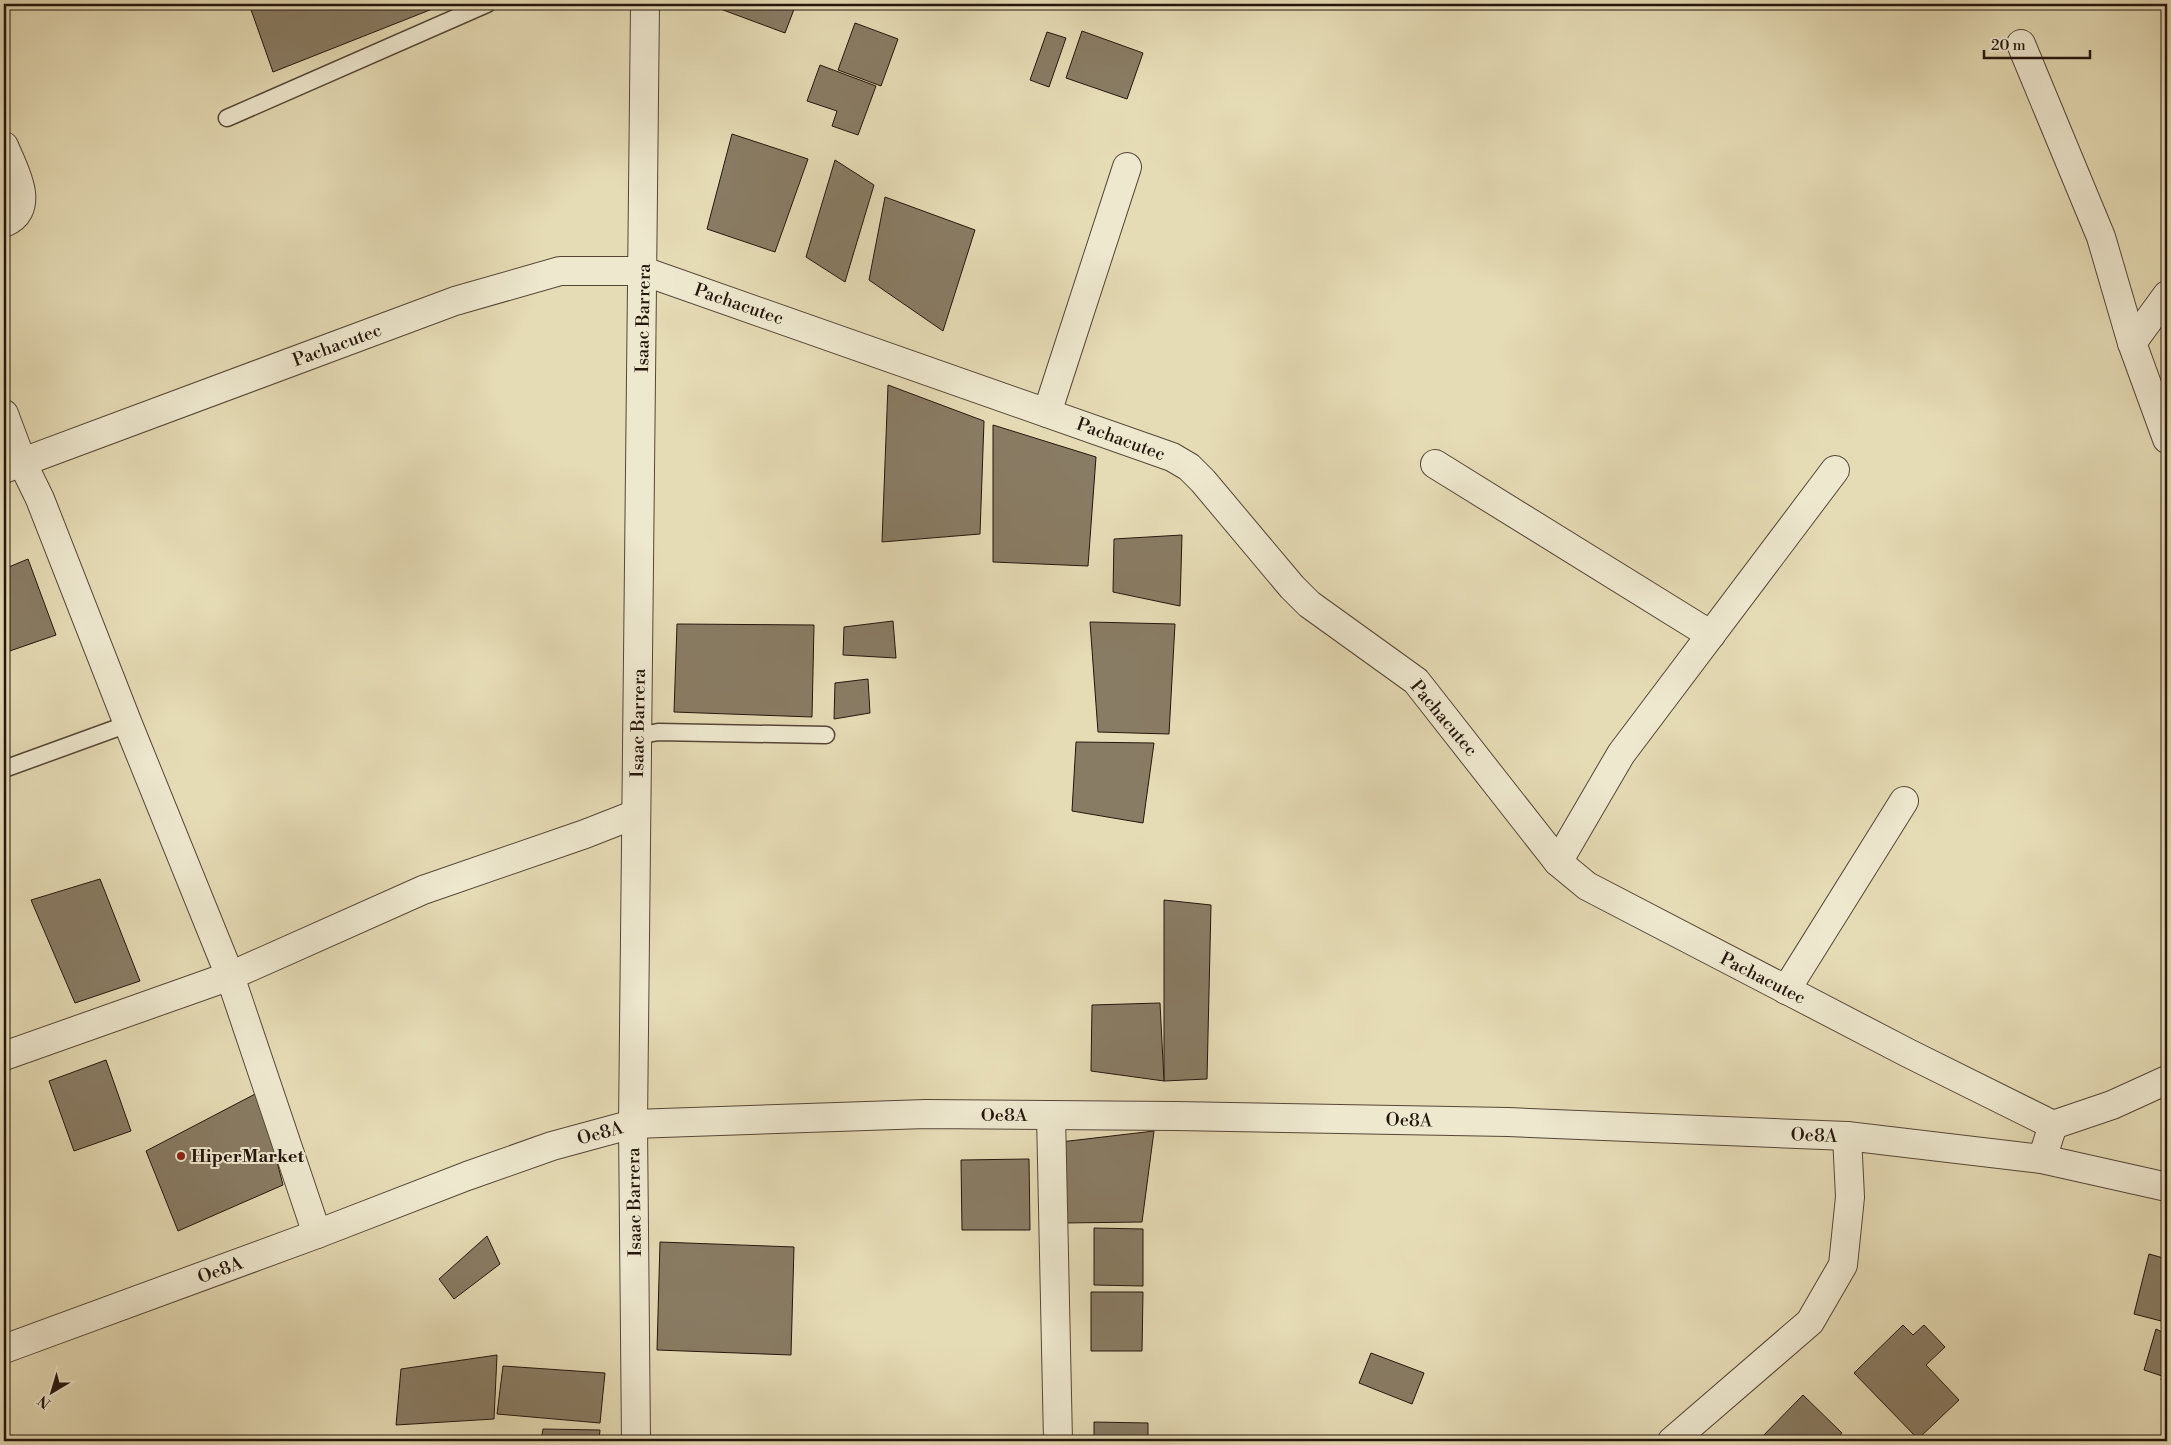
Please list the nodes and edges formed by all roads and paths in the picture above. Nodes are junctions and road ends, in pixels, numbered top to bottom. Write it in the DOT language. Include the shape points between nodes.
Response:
graph roads {
  1 [pos="486,4"];
  2 [pos="645,4"];
  3 [pos="2021,44"];
  4 [pos="228,118"];
  5 [pos="4,146"];
  6 [pos="1127,167"];
  7 [pos="4,223"];
  8 [pos="643,271"];
  9 [pos="2167,295"];
  10 [pos="2132,343"];
  11 [pos="1047,413"];
  12 [pos="4,414"];
  13 [pos="2167,439"];
  14 [pos="1435,464"];
  15 [pos="13,465"];
  16 [pos="1835,470"];
  17 [pos="1711,635"];
  18 [pos="128,724"];
  19 [pos="826,735"];
  20 [pos="638,736"];
  21 [pos="4,770"];
  22 [pos="1904,802"];
  23 [pos="636,814"];
  24 [pos="1558,862"];
  25 [pos="230,976"];
  26 [pos="1786,990"];
  27 [pos="4,1056"];
  28 [pos="2167,1080"];
  29 [pos="1051,1115"];
  30 [pos="633,1124"];
  31 [pos="2054,1125"];
  32 [pos="1847,1136"];
  33 [pos="2042,1159"];
  34 [pos="2167,1187"];
  35 [pos="317,1234"];
  36 [pos="4,1349"];
  37 [pos="636,1441"];
  38 [pos="1058,1441"];
  39 [pos="1672,1441"];
  1 -- 4 [label="lane"];
  2 -- 8 [label="street, Isaac Barrera"];
  3 -- 10 [label="street" via="2101,237"];
  5 -- 7 [label="street" via="22,188 20,207"];
  6 -- 11 [label="street"];
  8 -- 11 [label="street, Pachacutec"];
  8 -- 15 [label="street, Pachacutec" via="560,271 455,301"];
  8 -- 20 [label="street, Isaac Barrera"];
  9 -- 10 [label="street"];
  10 -- 13 [label="street"];
  11 -- 24 [label="street, Pachacutec" via="1172,457 1189,467 1308,604 1416,681"];
  12 -- 15 [label="street"];
  14 -- 17 [label="street"];
  15 -- 18 [label="street" via="40,499"];
  16 -- 17 [label="street"];
  17 -- 24 [label="street" via="1621,754"];
  18 -- 21 [label="lane"];
  18 -- 25 [label="street"];
  19 -- 20 [label="lane" via="658,732"];
  20 -- 23 [label="street, Isaac Barrera"];
  22 -- 26 [label="street"];
  23 -- 25 [label="street" via="423,890"];
  23 -- 30 [label="street, Isaac Barrera"];
  24 -- 26 [label="street, Pachacutec" via="1586,886 1607,898"];
  25 -- 27 [label="street"];
  25 -- 35 [label="street"];
  26 -- 31 [label="street, Pachacutec"];
  28 -- 31 [label="street" via="2112,1105"];
  29 -- 30 [label="street, Oe8A" via="926,1114"];
  29 -- 32 [label="street, Oe8A" via="1508,1122"];
  29 -- 38 [label="street"];
  30 -- 35 [label="street, Oe8A" via="552,1146"];
  30 -- 37 [label="street, Isaac Barrera"];
  31 -- 33 [label="street"];
  32 -- 33 [label="street, Oe8A"];
  32 -- 39 [label="street" via="1850,1197 1843,1265 1810,1322"];
  33 -- 34 [label="street"];
  35 -- 36 [label="street, Oe8A"];
}
